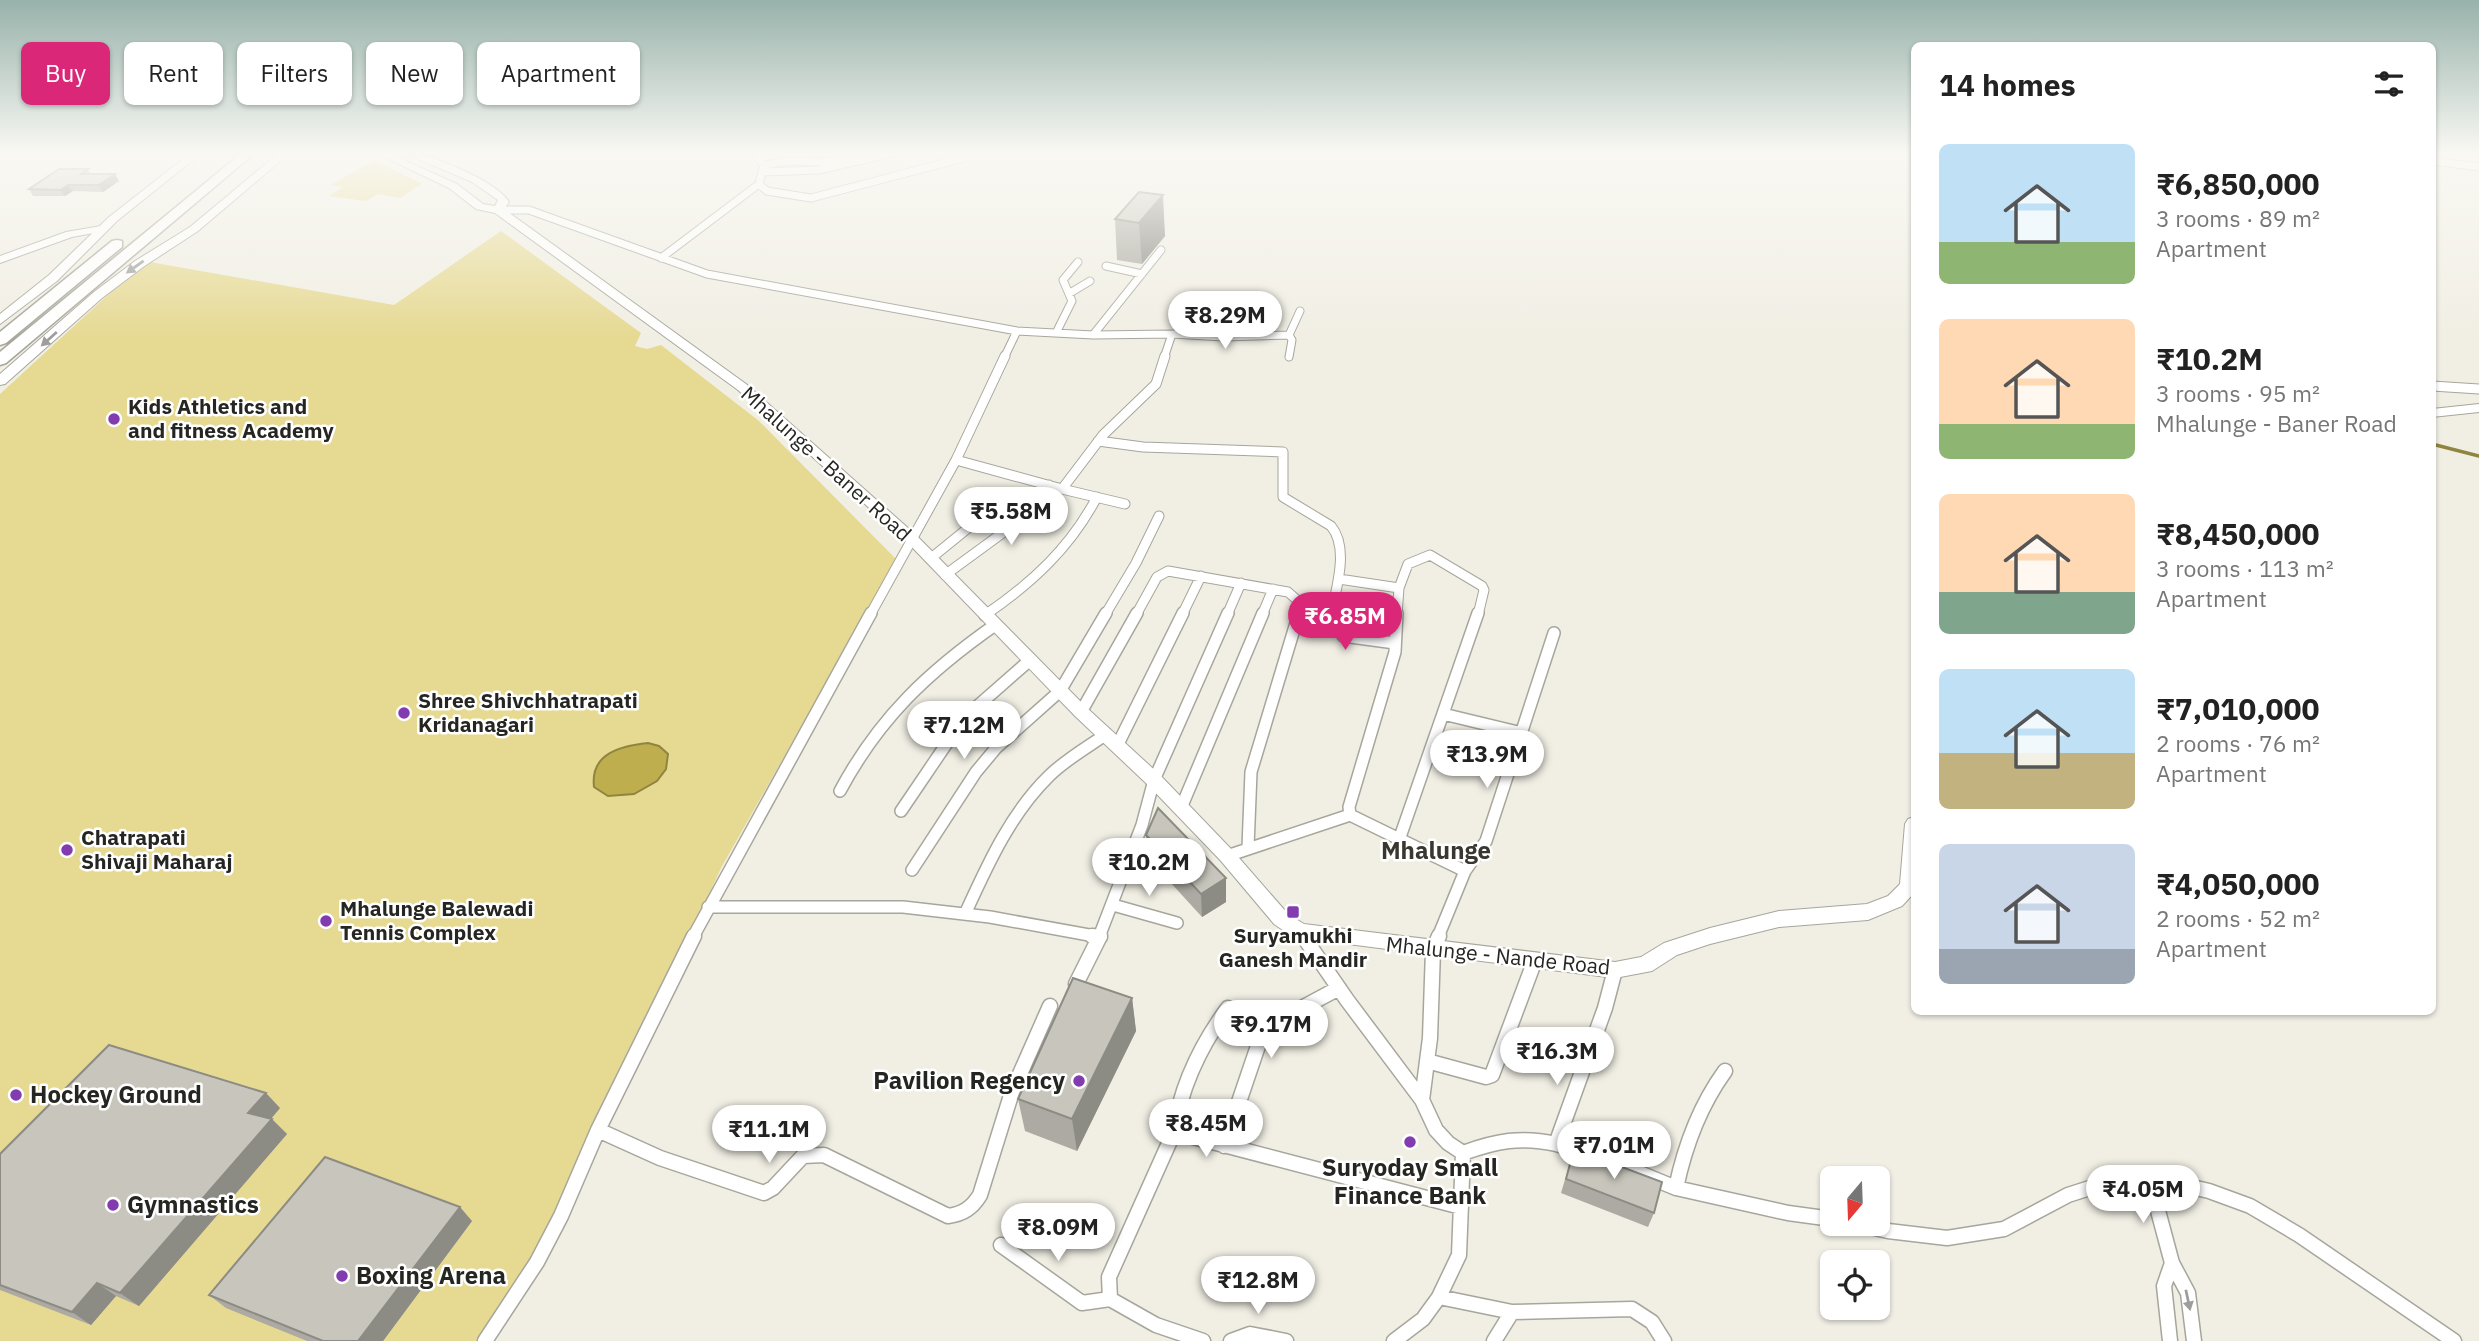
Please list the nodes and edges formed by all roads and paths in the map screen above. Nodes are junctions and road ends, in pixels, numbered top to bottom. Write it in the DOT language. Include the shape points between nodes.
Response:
graph roads {
  1 [pos="120,215"];
  2 [pos="154,215"];
  3 [pos="175,215"];
  4 [pos="211,215"];
  5 [pos="504,215"];
  6 [pos="539,215"];
  7 [pos="719,215"];
  8 [pos="102,229"];
  9 [pos="1161,250"];
  10 [pos="661,258"];
  11 [pos="0,260"];
  12 [pos="1078,262"];
  13 [pos="1106,266"];
  14 [pos="1142,274"];
  15 [pos="53,278"];
  16 [pos="75,278"];
  17 [pos="1090,281"];
  18 [pos="1070,293"];
  19 [pos="98,295"];
  20 [pos="78,296"];
  21 [pos="1300,311"];
  22 [pos="0,320"];
  23 [pos="1017,331"];
  24 [pos="1056,333"];
  25 [pos="1172,334"];
  26 [pos="1093,335"];
  27 [pos="1289,335"];
  28 [pos="0,340"];
  29 [pos="1289,356"];
  30 [pos="0,360"];
  31 [pos="0,381"];
  32 [pos="2436,386"];
  33 [pos="2479,389"];
  34 [pos="2479,408"];
  35 [pos="2436,413"];
  36 [pos="1098,441"];
  37 [pos="956,460"];
  38 [pos="1049,485"];
  39 [pos="1062,489"];
  40 [pos="1097,497"];
  41 [pos="1125,504"];
  42 [pos="994,507"];
  43 [pos="1159,516"];
  44 [pos="912,539"];
  45 [pos="930,559"];
  46 [pos="945,575"];
  47 [pos="1201,576"];
  48 [pos="1339,579"];
  49 [pos="1241,583"];
  50 [pos="1399,588"];
  51 [pos="1273,589"];
  52 [pos="1331,605"];
  53 [pos="1300,607"];
  54 [pos="990,620"];
  55 [pos="1554,633"];
  56 [pos="1395,643"];
  57 [pos="1030,660"];
  58 [pos="1060,691"];
  59 [pos="1081,712"];
  60 [pos="1443,714"];
  61 [pos="1522,733"];
  62 [pos="1105,735"];
  63 [pos="1117,746"];
  64 [pos="1154,780"];
  65 [pos="840,790"];
  66 [pos="1181,808"];
  67 [pos="901,811"];
  68 [pos="1350,815"];
  69 [pos="1399,840"];
  70 [pos="1911,843"];
  71 [pos="1248,847"];
  72 [pos="1227,856"];
  73 [pos="912,870"];
  74 [pos="1465,870"];
  75 [pos="1113,905"];
  76 [pos="708,907"];
  77 [pos="965,914"];
  78 [pos="1177,923"];
  79 [pos="1300,931"];
  80 [pos="1100,937"];
  81 [pos="1433,950"];
  82 [pos="1535,960"];
  83 [pos="1615,970"];
  84 [pos="1076,984"];
  85 [pos="1339,988"];
  86 [pos="1050,1006"];
  87 [pos="1228,1008"];
  88 [pos="1427,1061"];
  89 [pos="1725,1070"];
  90 [pos="1422,1100"];
  91 [pos="598,1130"];
  92 [pos="1174,1132"];
  93 [pos="1556,1144"];
  94 [pos="1224,1146"];
  95 [pos="1463,1153"];
  96 [pos="2149,1177"];
  97 [pos="1675,1188"];
  98 [pos="1461,1207"];
  99 [pos="1820,1217"];
  100 [pos="1890,1231"];
  101 [pos="1001,1245"];
  102 [pos="2172,1263"];
  103 [pos="1439,1297"];
  104 [pos="1110,1299"];
  105 [pos="1512,1312"];
  106 [pos="485,1341"];
  107 [pos="1203,1341"];
  108 [pos="1231,1341"];
  109 [pos="1286,1341"];
  110 [pos="1394,1341"];
  111 [pos="1493,1341"];
  112 [pos="1664,1341"];
  113 [pos="2171,1341"];
  114 [pos="2194,1341"];
  115 [pos="2454,1341"];
  1 -- 8 [label="main road"];
  2 -- 16 [label="highway"];
  3 -- 20 [label="highway"];
  4 -- 19 [label="main road, one-way"];
  5 -- 44 [label="main road, Mhalunge - Baner Road" via="742,387"];
  6 -- 10 [label="street"];
  7 -- 10 [label="street"];
  8 -- 11 [label="main road" via="70,234"];
  8 -- 15 [label="main road"];
  9 -- 14 [label="street"];
  10 -- 23 [label="street" via="706,274"];
  12 -- 18 [label="street" via="1063,280"];
  13 -- 14 [label="street"];
  14 -- 26 [label="street"];
  15 -- 16 [label="main road"];
  15 -- 22 [label="main road"];
  16 -- 28 [label="highway"];
  17 -- 18 [label="street"];
  18 -- 24 [label="street" via="1072,301"];
  19 -- 20 [label="highway"];
  19 -- 31 [label="main road, one-way"];
  20 -- 30 [label="highway"];
  21 -- 27 [label="street"];
  23 -- 24 [label="street"];
  23 -- 37 [label="street"];
  24 -- 26 [label="street"];
  25 -- 26 [label="street"];
  25 -- 27 [label="street"];
  25 -- 36 [label="street" via="1156,384"];
  27 -- 29 [label="street"];
  32 -- 33 [label="street"];
  34 -- 35 [label="main road"];
  36 -- 39 [label="street"];
  36 -- 48 [label="street" via="1143,447 1282,451 1283,497 1332,526 1339,536"];
  37 -- 38 [label="street"];
  37 -- 44 [label="street"];
  38 -- 39 [label="street"];
  38 -- 46 [label="street" via="1012,526"];
  39 -- 40 [label="street"];
  40 -- 41 [label="street"];
  40 -- 54 [label="street" via="1083,526 1058,557"];
  42 -- 45 [label="street"];
  43 -- 58 [label="street"];
  44 -- 45 [label="main road, Mhalunge - Baner Road"];
  44 -- 76 [label="street"];
  45 -- 46 [label="main road, Mhalunge - Baner Road"];
  46 -- 54 [label="main road, Mhalunge - Baner Road"];
  47 -- 49 [label="street"];
  47 -- 59 [label="street" via="1168,571 1157,577"];
  47 -- 63 [label="street"];
  48 -- 50 [label="street"];
  48 -- 52 [label="street"];
  49 -- 51 [label="street"];
  49 -- 64 [label="street"];
  50 -- 56 [label="street"];
  50 -- 60 [label="street" via="1408,564 1430,555 1484,590"];
  51 -- 53 [label="street" via="1296,596"];
  51 -- 66 [label="street"];
  52 -- 53 [label="street"];
  52 -- 56 [label="street" via="1348,613 1343,636"];
  53 -- 71 [label="street" via="1251,772"];
  54 -- 57 [label="main road, Mhalunge - Baner Road"];
  54 -- 65 [label="street" via="876,728"];
  55 -- 61 [label="street"];
  56 -- 68 [label="street"];
  57 -- 58 [label="main road, Mhalunge - Baner Road"];
  57 -- 67 [label="street" via="964,718"];
  58 -- 59 [label="main road, Mhalunge - Baner Road"];
  58 -- 73 [label="street" via="976,772"];
  59 -- 62 [label="main road, Mhalunge - Baner Road"];
  60 -- 61 [label="street"];
  60 -- 69 [label="street"];
  61 -- 74 [label="street" via="1486,841"];
  62 -- 63 [label="main road, Mhalunge - Baner Road"];
  62 -- 77 [label="street" via="1048,776 1011,826"];
  63 -- 64 [label="main road, Mhalunge - Baner Road"];
  64 -- 66 [label="main road, Mhalunge - Baner Road"];
  64 -- 75 [label="street"];
  66 -- 72 [label="main road, Mhalunge - Baner Road"];
  68 -- 69 [label="street"];
  68 -- 71 [label="street"];
  69 -- 74 [label="street"];
  70 -- 83 [label="main road, Mhalunge - Nande Road" via="1909,887 1895,901 1868,912 1779,919 1710,936 1671,949 1645,965"];
  71 -- 72 [label="street"];
  72 -- 79 [label="main road, Mhalunge - Baner Road" via="1281,919"];
  74 -- 81 [label="street"];
  75 -- 78 [label="street"];
  75 -- 80 [label="street"];
  76 -- 77 [label="street" via="903,907"];
  76 -- 91 [label="street"];
  77 -- 80 [label="street"];
  79 -- 81 [label="main road, Mhalunge - Nande Road"];
  79 -- 85 [label="street"];
  80 -- 84 [label="street"];
  81 -- 82 [label="main road, Mhalunge - Nande Road"];
  81 -- 88 [label="street"];
  82 -- 83 [label="main road, Mhalunge - Nande Road"];
  82 -- 88 [label="street" via="1492,1075"];
  83 -- 93 [label="street"];
  85 -- 90 [label="street"];
  85 -- 94 [label="street" via="1287,1017 1259,1043"];
  86 -- 91 [label="street" via="1012,1092 980,1195 972,1208 961,1214 948,1216 824,1155 802,1156 764,1193 660,1158"];
  87 -- 92 [label="street" via="1211,1030 1182,1092"];
  88 -- 90 [label="street"];
  89 -- 97 [label="street" via="1688,1137"];
  90 -- 95 [label="street" via="1436,1130"];
  91 -- 106 [label="street" via="549,1239"];
  92 -- 94 [label="street"];
  92 -- 104 [label="street" via="1110,1277"];
  93 -- 95 [label="street" via="1527,1136 1509,1137"];
  93 -- 97 [label="street" via="1596,1155"];
  94 -- 98 [label="street"];
  95 -- 98 [label="street"];
  96 -- 100 [label="street" via="2127,1177 2068,1195 2004,1228 1947,1238"];
  96 -- 102 [label="street"];
  96 -- 115 [label="street" via="2250,1206 2299,1234"];
  97 -- 99 [label="street"];
  98 -- 103 [label="street" via="1459,1255"];
  101 -- 104 [label="street" via="1082,1303"];
  102 -- 113 [label="street" via="2164,1286"];
  102 -- 114 [label="street, one-way" via="2188,1293"];
  103 -- 105 [label="street"];
  103 -- 110 [label="street" via="1423,1319"];
  104 -- 107 [label="street" via="1156,1325"];
  105 -- 111 [label="street"];
  105 -- 112 [label="street" via="1632,1309 1648,1317"];
  108 -- 109 [label="street" via="1250,1334"];
}
